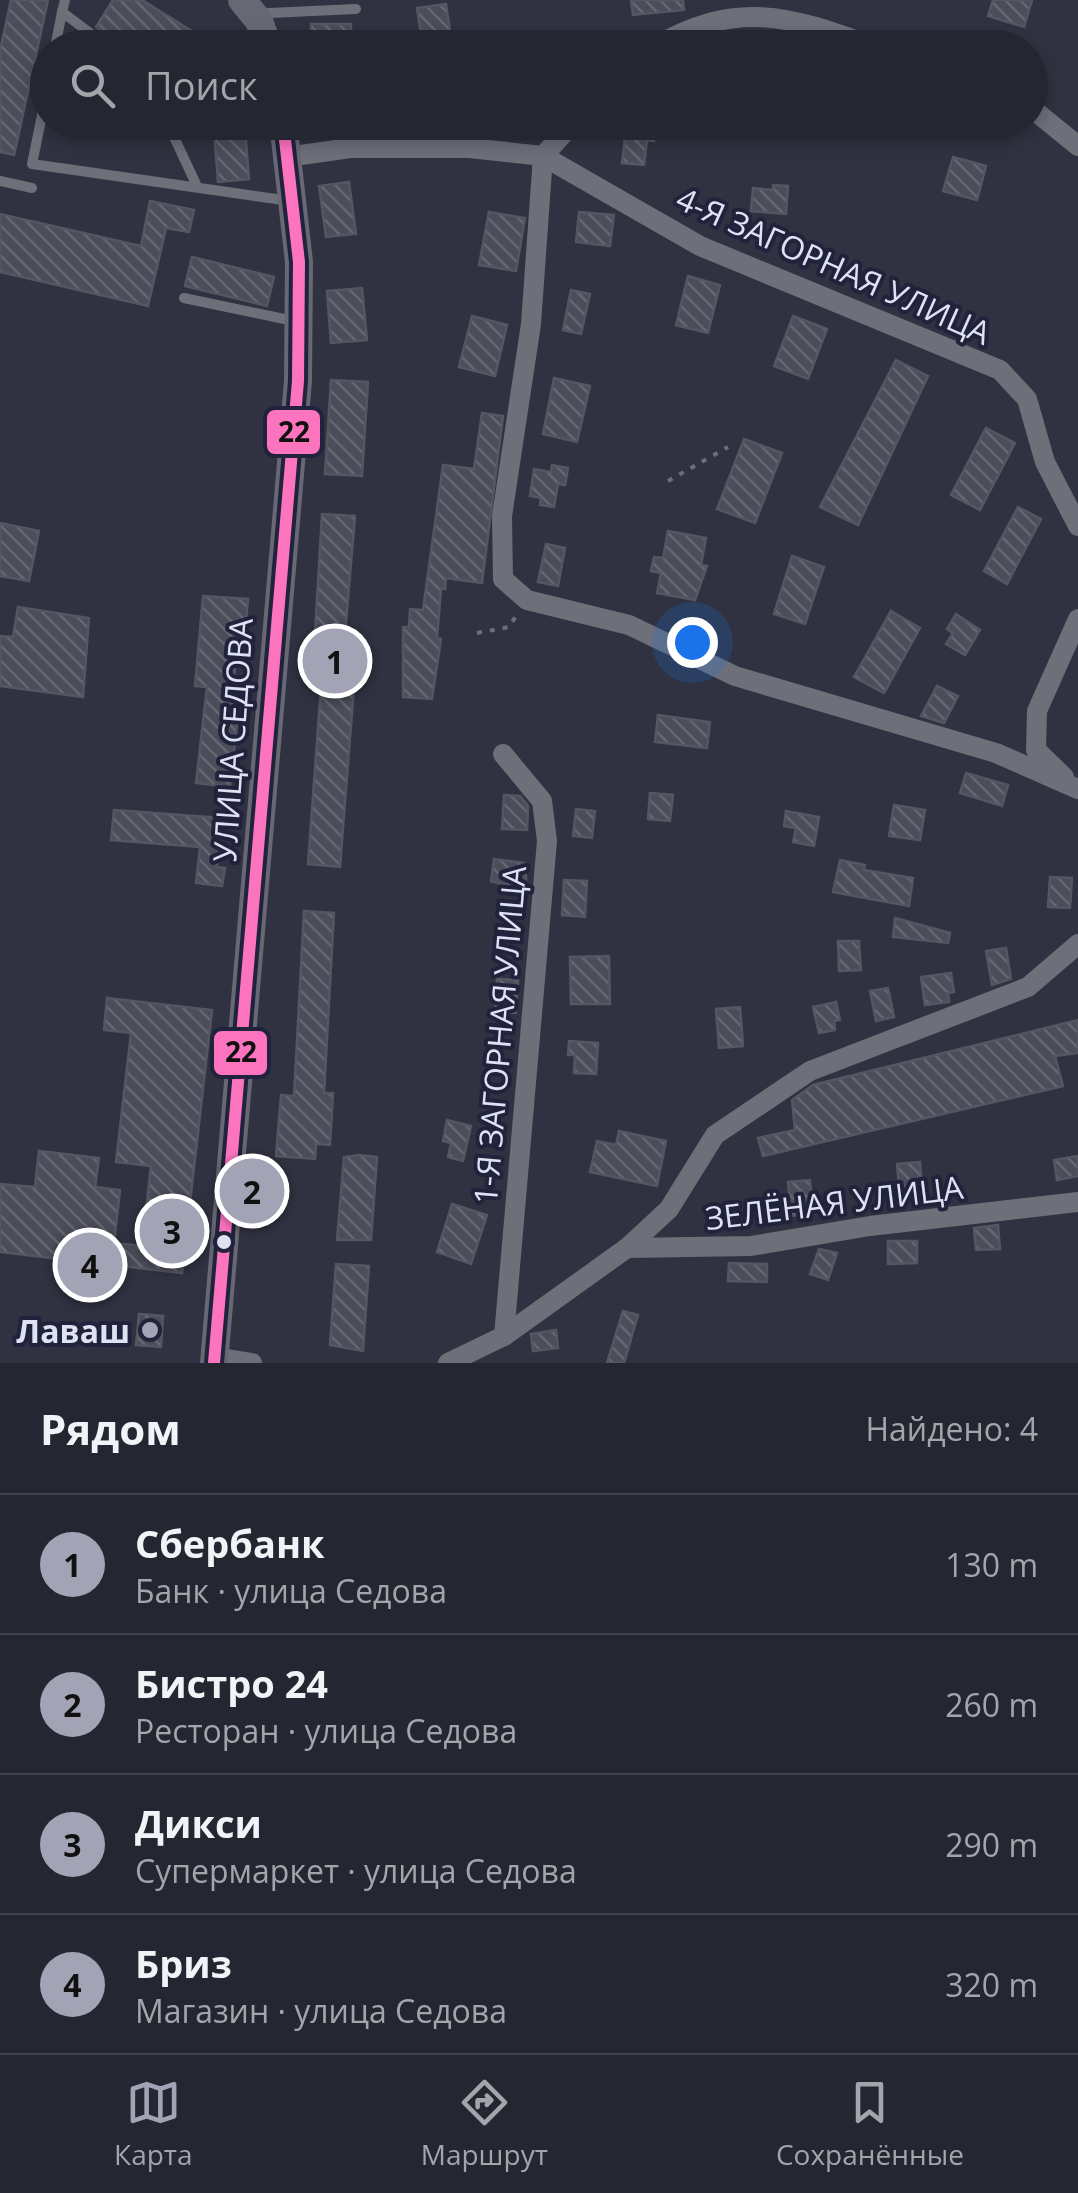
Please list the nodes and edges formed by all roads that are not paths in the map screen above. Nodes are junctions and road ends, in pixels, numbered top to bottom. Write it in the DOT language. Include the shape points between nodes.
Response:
graph roads {
  1 [pos="64,6"];
  2 [pos="356,9"];
  3 [pos="256,23"];
  4 [pos="90,30"];
  5 [pos="675,30"];
  6 [pos="832,30"];
  7 [pos="1048,122"];
  8 [pos="37,140"];
  9 [pos="175,140"];
  10 [pos="285,140"];
  11 [pos="557,140"];
  12 [pos="1078,146"];
  13 [pos="542,156"];
  14 [pos="286,157"];
  15 [pos="0,181"];
  16 [pos="196,184"];
  17 [pos="32,188"];
  18 [pos="291,201"];
  19 [pos="184,298"];
  20 [pos="300,320"];
  21 [pos="1078,526"];
  22 [pos="1078,619"];
  23 [pos="503,754"];
  24 [pos="1076,788"];
  25 [pos="1078,944"];
  26 [pos="1078,1202"];
  27 [pos="627,1248"];
  28 [pos="504,1336"];
  29 [pos="215,1360"];
  30 [pos="252,1363"];
  31 [pos="448,1363"];
  1 -- 4 [label="lane"];
  2 -- 3 [label="lane" via="269,13"];
  5 -- 6 [label="street" via="729,3 792,14"];
  7 -- 12 [label="street"];
  8 -- 16 [label="lane" via="32,164"];
  9 -- 16 [label="lane"];
  10 -- 14 [label="street, УЛИЦА СЕДОВА"];
  11 -- 13 [label="street"];
  13 -- 14 [label="street, 4-Я ЗАГОРНАЯ УЛИЦА" via="350,148"];
  13 -- 21 [label="street, 4-Я ЗАГОРНАЯ УЛИЦА" via="700,246 1000,370 1027,399 1045,462"];
  13 -- 24 [label="street" via="531,324 502,516 503,579 527,600 630,625 735,676 996,752"];
  14 -- 18 [label="street, УЛИЦА СЕДОВА"];
  15 -- 17 [label="lane"];
  16 -- 18 [label="lane"];
  18 -- 20 [label="street, УЛИЦА СЕДОВА"];
  19 -- 20 [label="lane"];
  20 -- 29 [label="street, УЛИЦА СЕДОВА"];
  22 -- 24 [label="street" via="1037,711 1036,750"];
  23 -- 28 [label="street, 1-Я ЗАГОРНАЯ УЛИЦА" via="542,800 546,840"];
  25 -- 27 [label="street" via="1028,987 810,1071 714,1134 669,1209"];
  26 -- 27 [label="street, ЗЕЛЁНАЯ УЛИЦА" via="750,1246"];
  27 -- 28 [label="street"];
  28 -- 31 [label="street"];
  29 -- 30 [label="street"];
}
